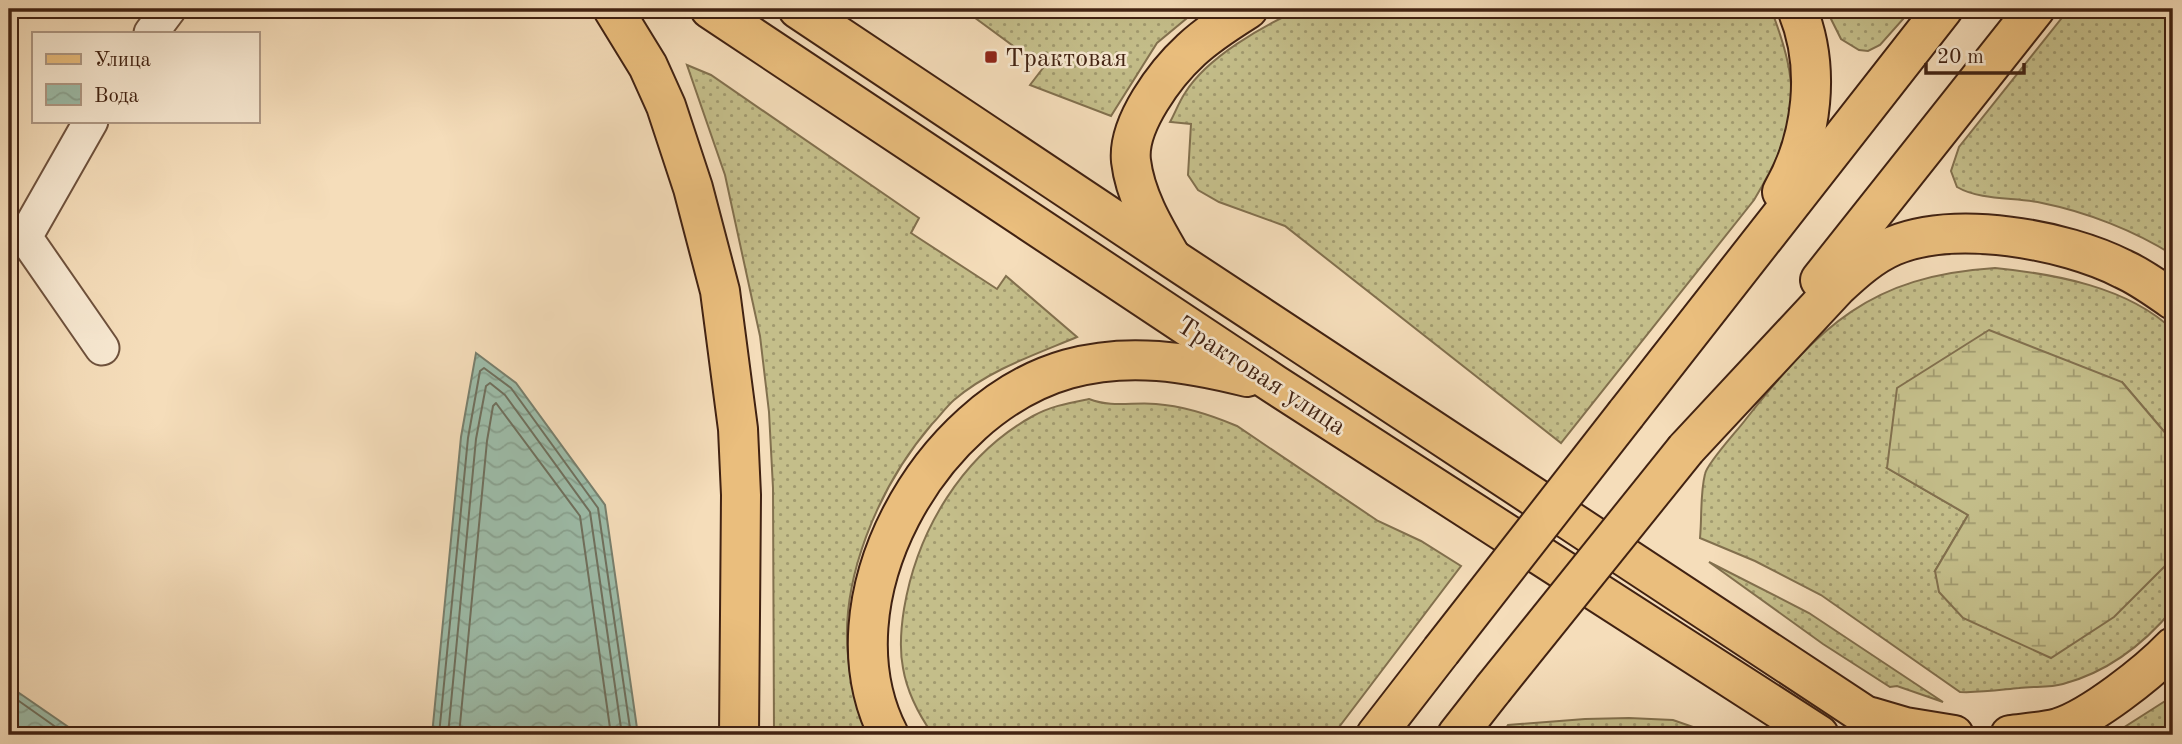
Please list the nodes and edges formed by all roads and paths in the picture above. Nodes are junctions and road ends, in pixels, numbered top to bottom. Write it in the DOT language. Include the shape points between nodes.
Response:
graph roads {
  1 [pos="169,9"];
  2 [pos="613,9"];
  3 [pos="710,9"];
  4 [pos="798,9"];
  5 [pos="1248,9"];
  6 [pos="1797,9"];
  7 [pos="1943,9"];
  8 [pos="2035,9"];
  9 [pos="152,32"];
  10 [pos="90,122"];
  11 [pos="1173,260"];
  12 [pos="2173,300"];
  13 [pos="102,348"];
  14 [pos="1274,384"];
  15 [pos="1626,414"];
  16 [pos="1686,449"];
  17 [pos="2173,647"];
  18 [pos="1690,653"];
  19 [pos="1493,689"];
  20 [pos="1863,714"];
  21 [pos="739,735"];
  22 [pos="889,735"];
  23 [pos="1376,735"];
  24 [pos="1457,735"];
  25 [pos="1468,735"];
  26 [pos="1771,735"];
  27 [pos="1819,735"];
  28 [pos="1895,735"];
  29 [pos="1954,735"];
  30 [pos="2010,735"];
  1 -- 9 [label="lane"];
  2 -- 21 [label="main road" via="649,66 666,106 720,291 738,429 741,495"];
  3 -- 14 [label="main road, Трактовая улица"];
  4 -- 11 [label="main road, Трактовая улица"];
  5 -- 11 [label="main road" via="1191,50 1138,122 1130,157 1134,176 1150,219"];
  6 -- 15 [label="main road" via="1810,60 1810,102 1792,172 1763,223"];
  7 -- 15 [label="main road"];
  8 -- 16 [label="main road"];
  10 -- 13 [label="lane" via="25,237"];
  11 -- 20 [label="main road, Трактовая улица"];
  12 -- 16 [label="main road" via="2123,268 2040,241 1959,233 1894,246 1837,286"];
  14 -- 18 [label="main road, Трактовая улица"];
  14 -- 22 [label="main road" via="1176,362 1106,361 1047,376 970,424 916,488 887,548 871,605 867,662 878,714"];
  15 -- 23 [label="main road, bridge"];
  16 -- 19 [label="main road, bridge"];
  17 -- 30 [label="main road" via="2097,707 2059,727"];
  18 -- 26 [label="main road"];
  18 -- 27 [label="main road, Трактовая улица"];
  19 -- 24 [label="main road"];
  19 -- 25 [label="main road"];
  20 -- 28 [label="main road, Трактовая улица"];
  20 -- 29 [label="main road"];
}
